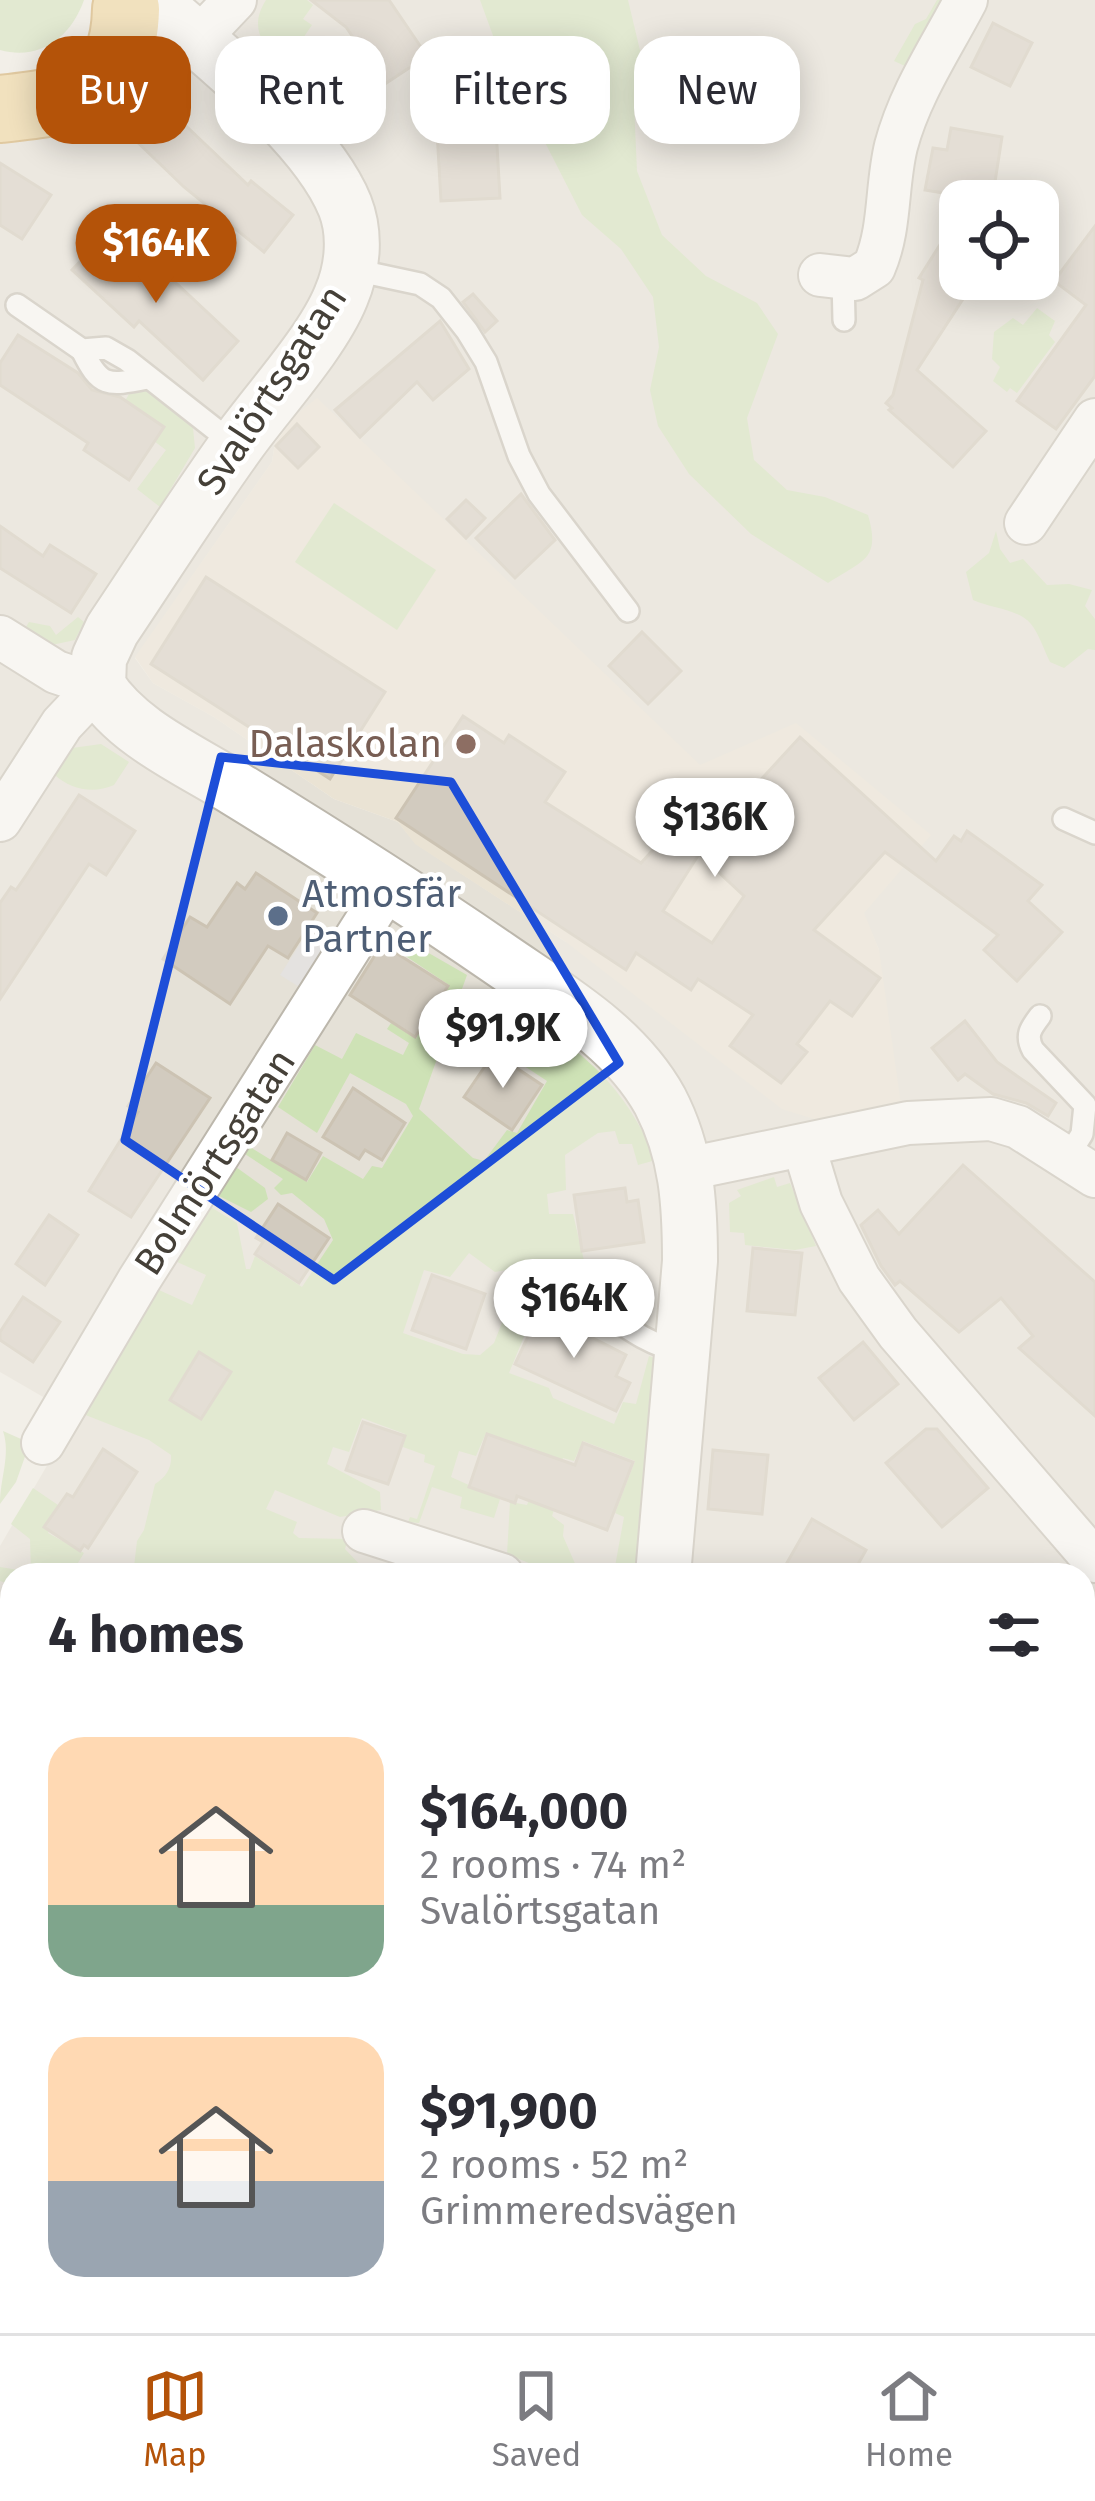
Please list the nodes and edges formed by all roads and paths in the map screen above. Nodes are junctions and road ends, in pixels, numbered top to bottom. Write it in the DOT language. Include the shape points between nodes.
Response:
graph roads {
  1 [pos="236,0"];
  2 [pos="966,0"];
  3 [pos="126,4"];
  4 [pos="197,40"];
  5 [pos="0,67"];
  6 [pos="0,109"];
  7 [pos="350,268"];
  8 [pos="836,291"];
  9 [pos="17,304"];
  10 [pos="1095,420"];
  11 [pos="236,446"];
  12 [pos="1026,523"];
  13 [pos="628,611"];
  14 [pos="0,637"];
  15 [pos="98,686"];
  16 [pos="1064,819"];
  17 [pos="0,820"];
  18 [pos="1095,833"];
  19 [pos="390,884"];
  20 [pos="1040,1016"];
  21 [pos="804,1147"];
  22 [pos="1081,1167"];
  23 [pos="686,1169"];
  24 [pos="525,1275"];
  25 [pos="682,1351"];
  26 [pos="44,1443"];
  27 [pos="364,1531"];
  28 [pos="1095,1561"];
  29 [pos="464,1563"];
  30 [pos="664,1563"];
  1 -- 4 [label="street"];
  2 -- 8 [label="street" via="906,112 874,267"];
  3 -- 4 [label="street, Svalörtsgatan" via="172,17"];
  3 -- 5 [label="highway" via="86,50 58,66"];
  3 -- 6 [label="highway" via="122,54 104,80 58,103"];
  4 -- 7 [label="street, Svalörtsgatan" via="292,129 331,180 350,224"];
  7 -- 11 [label="street, Svalörtsgatan" via="328,320"];
  7 -- 13 [label="lane" via="421,284 467,331 538,494"];
  9 -- 11 [label="lane" via="82,350 106,348"];
  10 -- 12 [label="street"];
  11 -- 15 [label="street, Svalörtsgatan" via="112,630"];
  14 -- 15 [label="street" via="56,672"];
  15 -- 17 [label="street, Svalörtsgatan" via="62,724"];
  15 -- 19 [label="street" via="153,737"];
  16 -- 18 [label="lane"];
  19 -- 23 [label="street" via="618,1046 659,1100"];
  19 -- 26 [label="street, Bolmörtsgatan"];
  20 -- 22 [label="lane" via="1030,1030 1033,1050 1085,1105"];
  21 -- 22 [label="street" via="908,1124 991,1119"];
  21 -- 23 [label="street"];
  21 -- 28 [label="street" via="820,1203 859,1280"];
  23 -- 25 [label="street" via="690,1261"];
  24 -- 25 [label="lane" via="568,1288 661,1348"];
  25 -- 30 [label="street"];
  27 -- 29 [label="street"];
}
